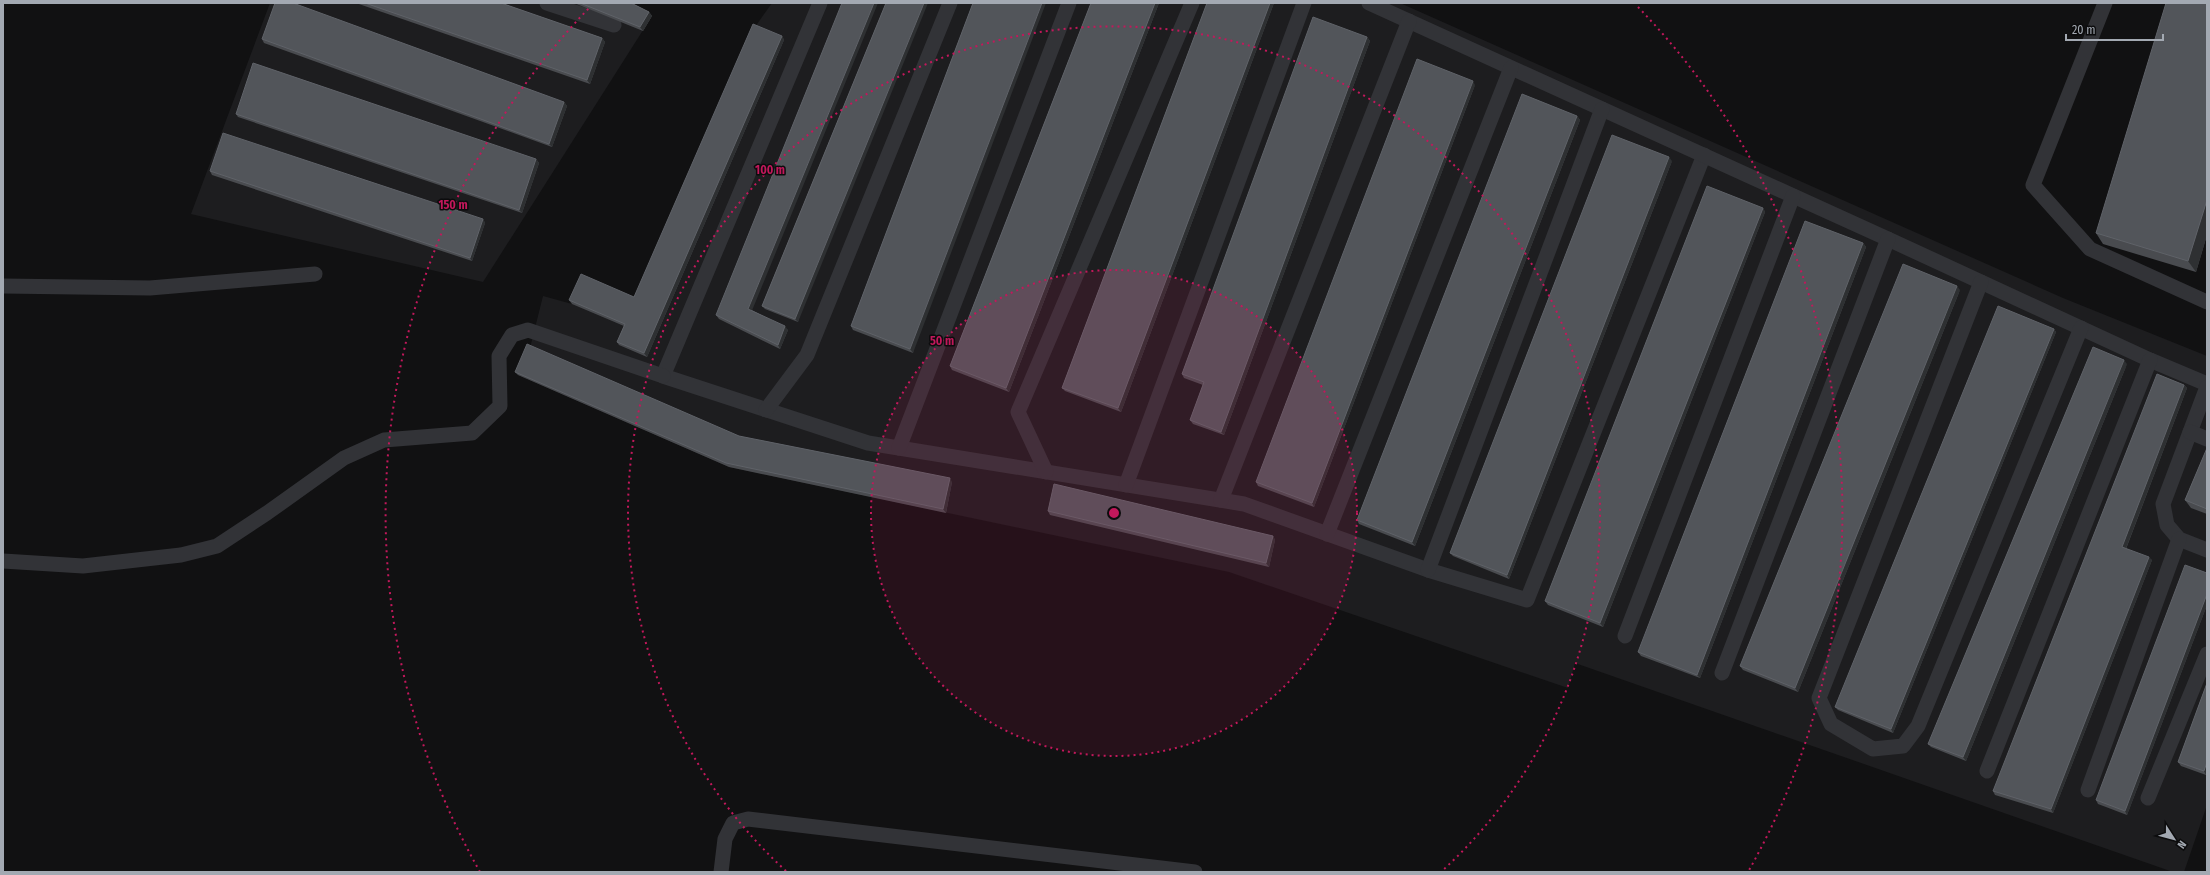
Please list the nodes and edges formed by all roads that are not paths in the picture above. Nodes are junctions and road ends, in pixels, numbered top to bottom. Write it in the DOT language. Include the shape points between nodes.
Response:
graph roads {
  1 [pos="547,3"];
  2 [pos="820,3"];
  3 [pos="950,3"];
  4 [pos="1069,3"];
  5 [pos="1192,3"];
  6 [pos="1304,3"];
  7 [pos="1368,3"];
  8 [pos="2105,3"];
  9 [pos="1408,21"];
  10 [pos="614,25"];
  11 [pos="1510,68"];
  12 [pos="1602,109"];
  13 [pos="1704,155"];
  14 [pos="1793,196"];
  15 [pos="1888,238"];
  16 [pos="315,274"];
  17 [pos="1981,282"];
  18 [pos="3,286"];
  19 [pos="2207,302"];
  20 [pos="2081,328"];
  21 [pos="2150,360"];
  22 [pos="663,376"];
  23 [pos="2207,385"];
  24 [pos="766,410"];
  25 [pos="2190,432"];
  26 [pos="2207,438"];
  27 [pos="899,448"];
  28 [pos="1046,472"];
  29 [pos="1126,485"];
  30 [pos="1222,500"];
  31 [pos="1327,534"];
  32 [pos="2179,540"];
  33 [pos="2207,550"];
  34 [pos="3,561"];
  35 [pos="1428,570"];
  36 [pos="1624,636"];
  37 [pos="2207,654"];
  38 [pos="1722,673"];
  39 [pos="1987,771"];
  40 [pos="2088,790"];
  41 [pos="2148,798"];
  42 [pos="721,872"];
  43 [pos="1195,872"];
  1 -- 10 [label="lane"];
  2 -- 22 [label="lane"];
  3 -- 24 [label="lane" via="807,355"];
  4 -- 27 [label="lane"];
  5 -- 28 [label="lane" via="1018,412"];
  6 -- 29 [label="lane"];
  7 -- 9 [label="lane"];
  8 -- 19 [label="lane" via="2032,185 2090,249"];
  9 -- 11 [label="lane"];
  9 -- 30 [label="lane"];
  11 -- 12 [label="lane"];
  11 -- 31 [label="lane"];
  12 -- 13 [label="lane"];
  12 -- 35 [label="lane"];
  13 -- 14 [label="lane"];
  13 -- 35 [label="lane" via="1527,600"];
  14 -- 15 [label="lane"];
  14 -- 36 [label="lane"];
  15 -- 17 [label="lane"];
  15 -- 38 [label="lane"];
  16 -- 18 [label="lane" via="150,288"];
  17 -- 20 [label="lane"];
  17 -- 20 [label="lane" via="1818,698 1831,724 1873,749 1903,746 1918,726"];
  20 -- 21 [label="lane"];
  21 -- 23 [label="lane"];
  21 -- 39 [label="lane"];
  22 -- 24 [label="lane"];
  22 -- 34 [label="lane" via="528,330 512,336 499,356 500,406 472,432 384,440 344,458 217,546 181,555 83,566"];
  23 -- 25 [label="lane"];
  24 -- 27 [label="lane" via="868,443"];
  25 -- 26 [label="lane"];
  25 -- 32 [label="lane" via="2163,504 2167,525"];
  27 -- 28 [label="lane"];
  28 -- 29 [label="lane"];
  29 -- 30 [label="lane"];
  30 -- 31 [label="lane" via="1244,504"];
  31 -- 35 [label="lane"];
  32 -- 33 [label="lane"];
  32 -- 40 [label="lane"];
  37 -- 41 [label="lane"];
  42 -- 43 [label="lane" via="725,839 733,823 748,820"];
}
